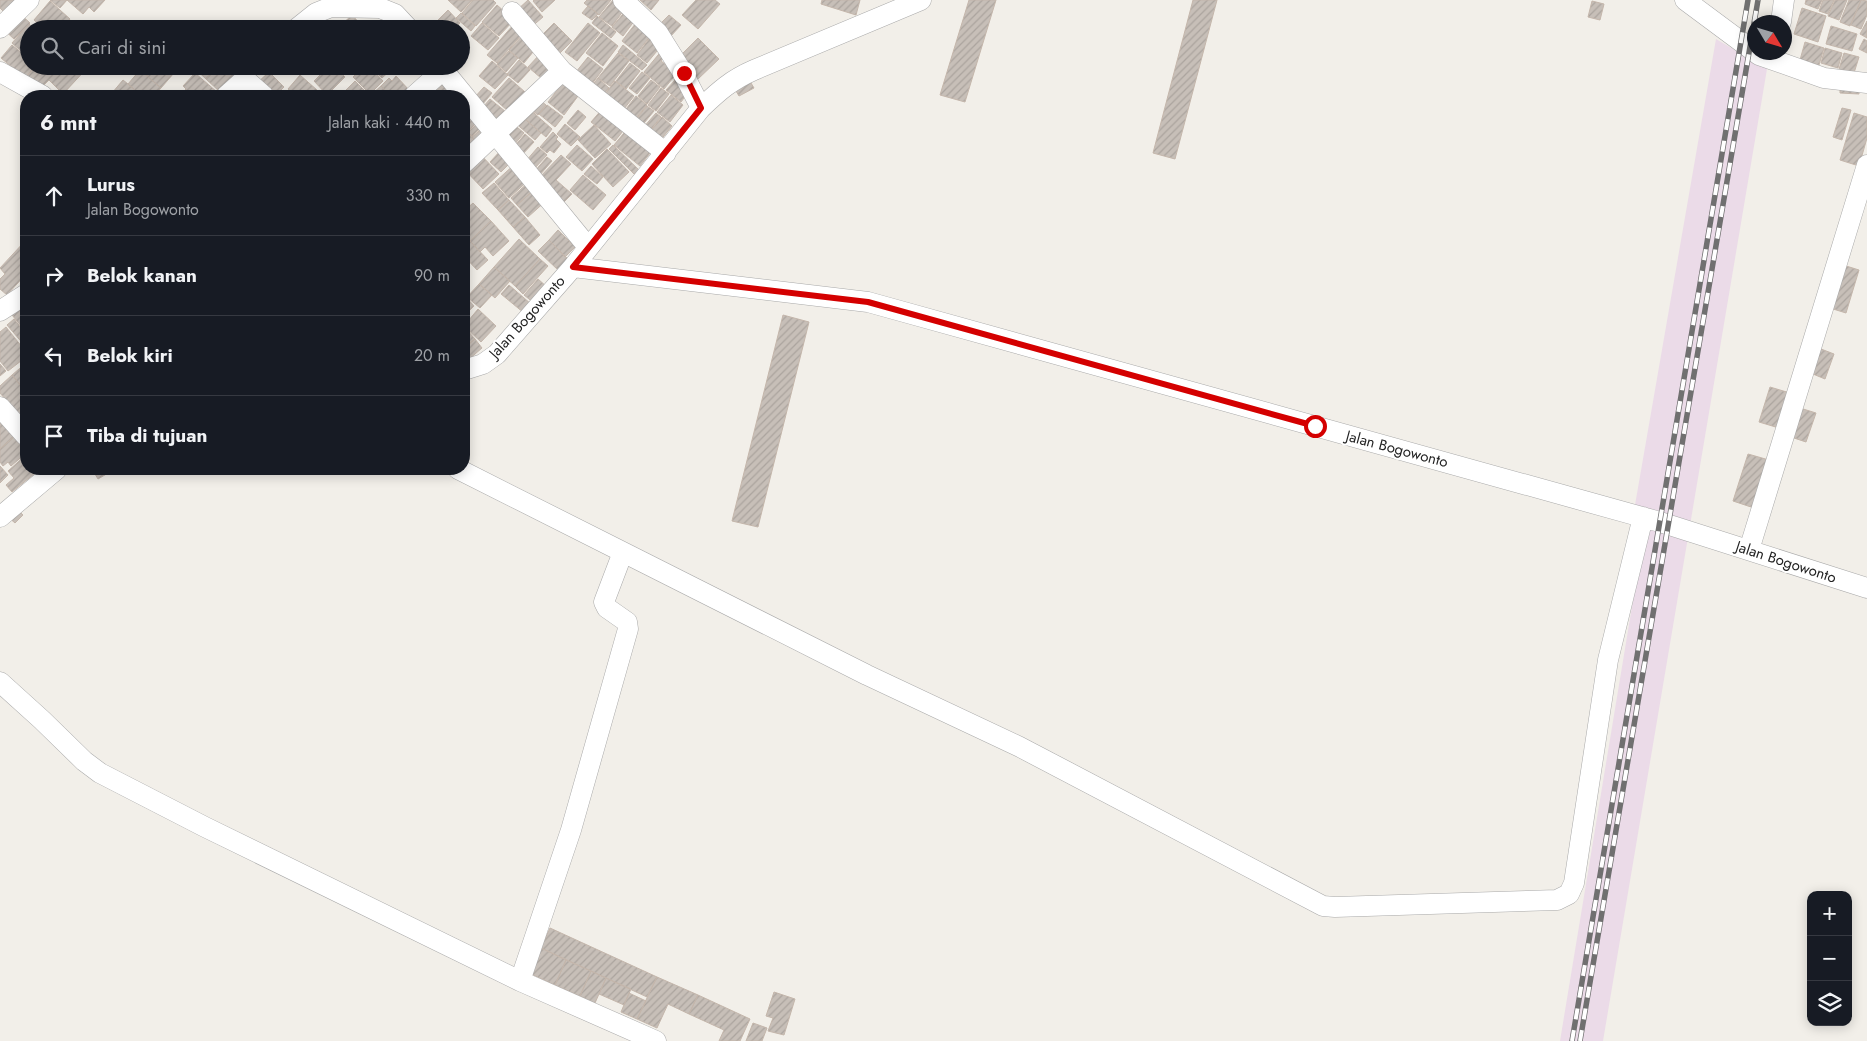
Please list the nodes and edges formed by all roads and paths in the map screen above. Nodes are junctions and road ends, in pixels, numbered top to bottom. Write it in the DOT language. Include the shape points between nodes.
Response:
graph roads {
  1 [pos="29,0"];
  2 [pos="623,0"];
  3 [pos="921,0"];
  4 [pos="1685,0"];
  5 [pos="1784,0"];
  6 [pos="512,12"];
  7 [pos="1782,15"];
  8 [pos="307,20"];
  9 [pos="401,20"];
  10 [pos="0,28"];
  11 [pos="562,71"];
  12 [pos="0,72"];
  13 [pos="250,75"];
  14 [pos="253,75"];
  15 [pos="435,75"];
  16 [pos="448,75"];
  17 [pos="1867,83"];
  18 [pos="32,90"];
  19 [pos="233,90"];
  20 [pos="261,90"];
  21 [pos="420,90"];
  22 [pos="460,90"];
  23 [pos="470,102"];
  24 [pos="701,108"];
  25 [pos="496,134"];
  26 [pos="666,152"];
  27 [pos="470,158"];
  28 [pos="1867,165"];
  29 [pos="588,247"];
  30 [pos="573,267"];
  31 [pos="20,298"];
  32 [pos="0,311"];
  33 [pos="470,368"];
  34 [pos="0,407"];
  35 [pos="20,429"];
  36 [pos="49,475"];
  37 [pos="470,475"];
  38 [pos="0,517"];
  39 [pos="1643,517"];
  40 [pos="1749,550"];
  41 [pos="623,552"];
  42 [pos="1867,588"];
  43 [pos="0,682"];
  44 [pos="520,981"];
  45 [pos="656,1041"];
  1 -- 10 [label="street"];
  2 -- 24 [label="street" via="658,33 684,73"];
  3 -- 24 [label="street" via="734,79"];
  4 -- 17 [label="street" via="1759,55 1824,78"];
  5 -- 7 [label="street"];
  6 -- 11 [label="street"];
  8 -- 9 [label="street" via="331,7 380,8"];
  11 -- 25 [label="street"];
  11 -- 26 [label="street"];
  12 -- 18 [label="street"];
  13 -- 19 [label="street"];
  14 -- 20 [label="street"];
  15 -- 21 [label="street"];
  16 -- 22 [label="street"];
  23 -- 25 [label="street"];
  24 -- 26 [label="street"];
  25 -- 27 [label="street"];
  25 -- 29 [label="street"];
  26 -- 29 [label="street"];
  28 -- 40 [label="street"];
  29 -- 30 [label="street"];
  30 -- 33 [label="street, Jalan Bogowonto" via="497,354"];
  30 -- 39 [label="street, Jalan Bogowonto" via="868,302"];
  31 -- 32 [label="street"];
  34 -- 35 [label="street"];
  36 -- 38 [label="street"];
  37 -- 41 [label="street"];
  39 -- 40 [label="street, Jalan Bogowonto"];
  39 -- 41 [label="street" via="1608,660 1574,883 1568,894 1557,900 1335,908 1323,906 1020,747"];
  40 -- 42 [label="street, Jalan Bogowonto"];
  41 -- 44 [label="street" via="604,602 607,608 626,621 628,629 571,830"];
  43 -- 44 [label="street" via="100,773"];
  44 -- 45 [label="street"];
}
